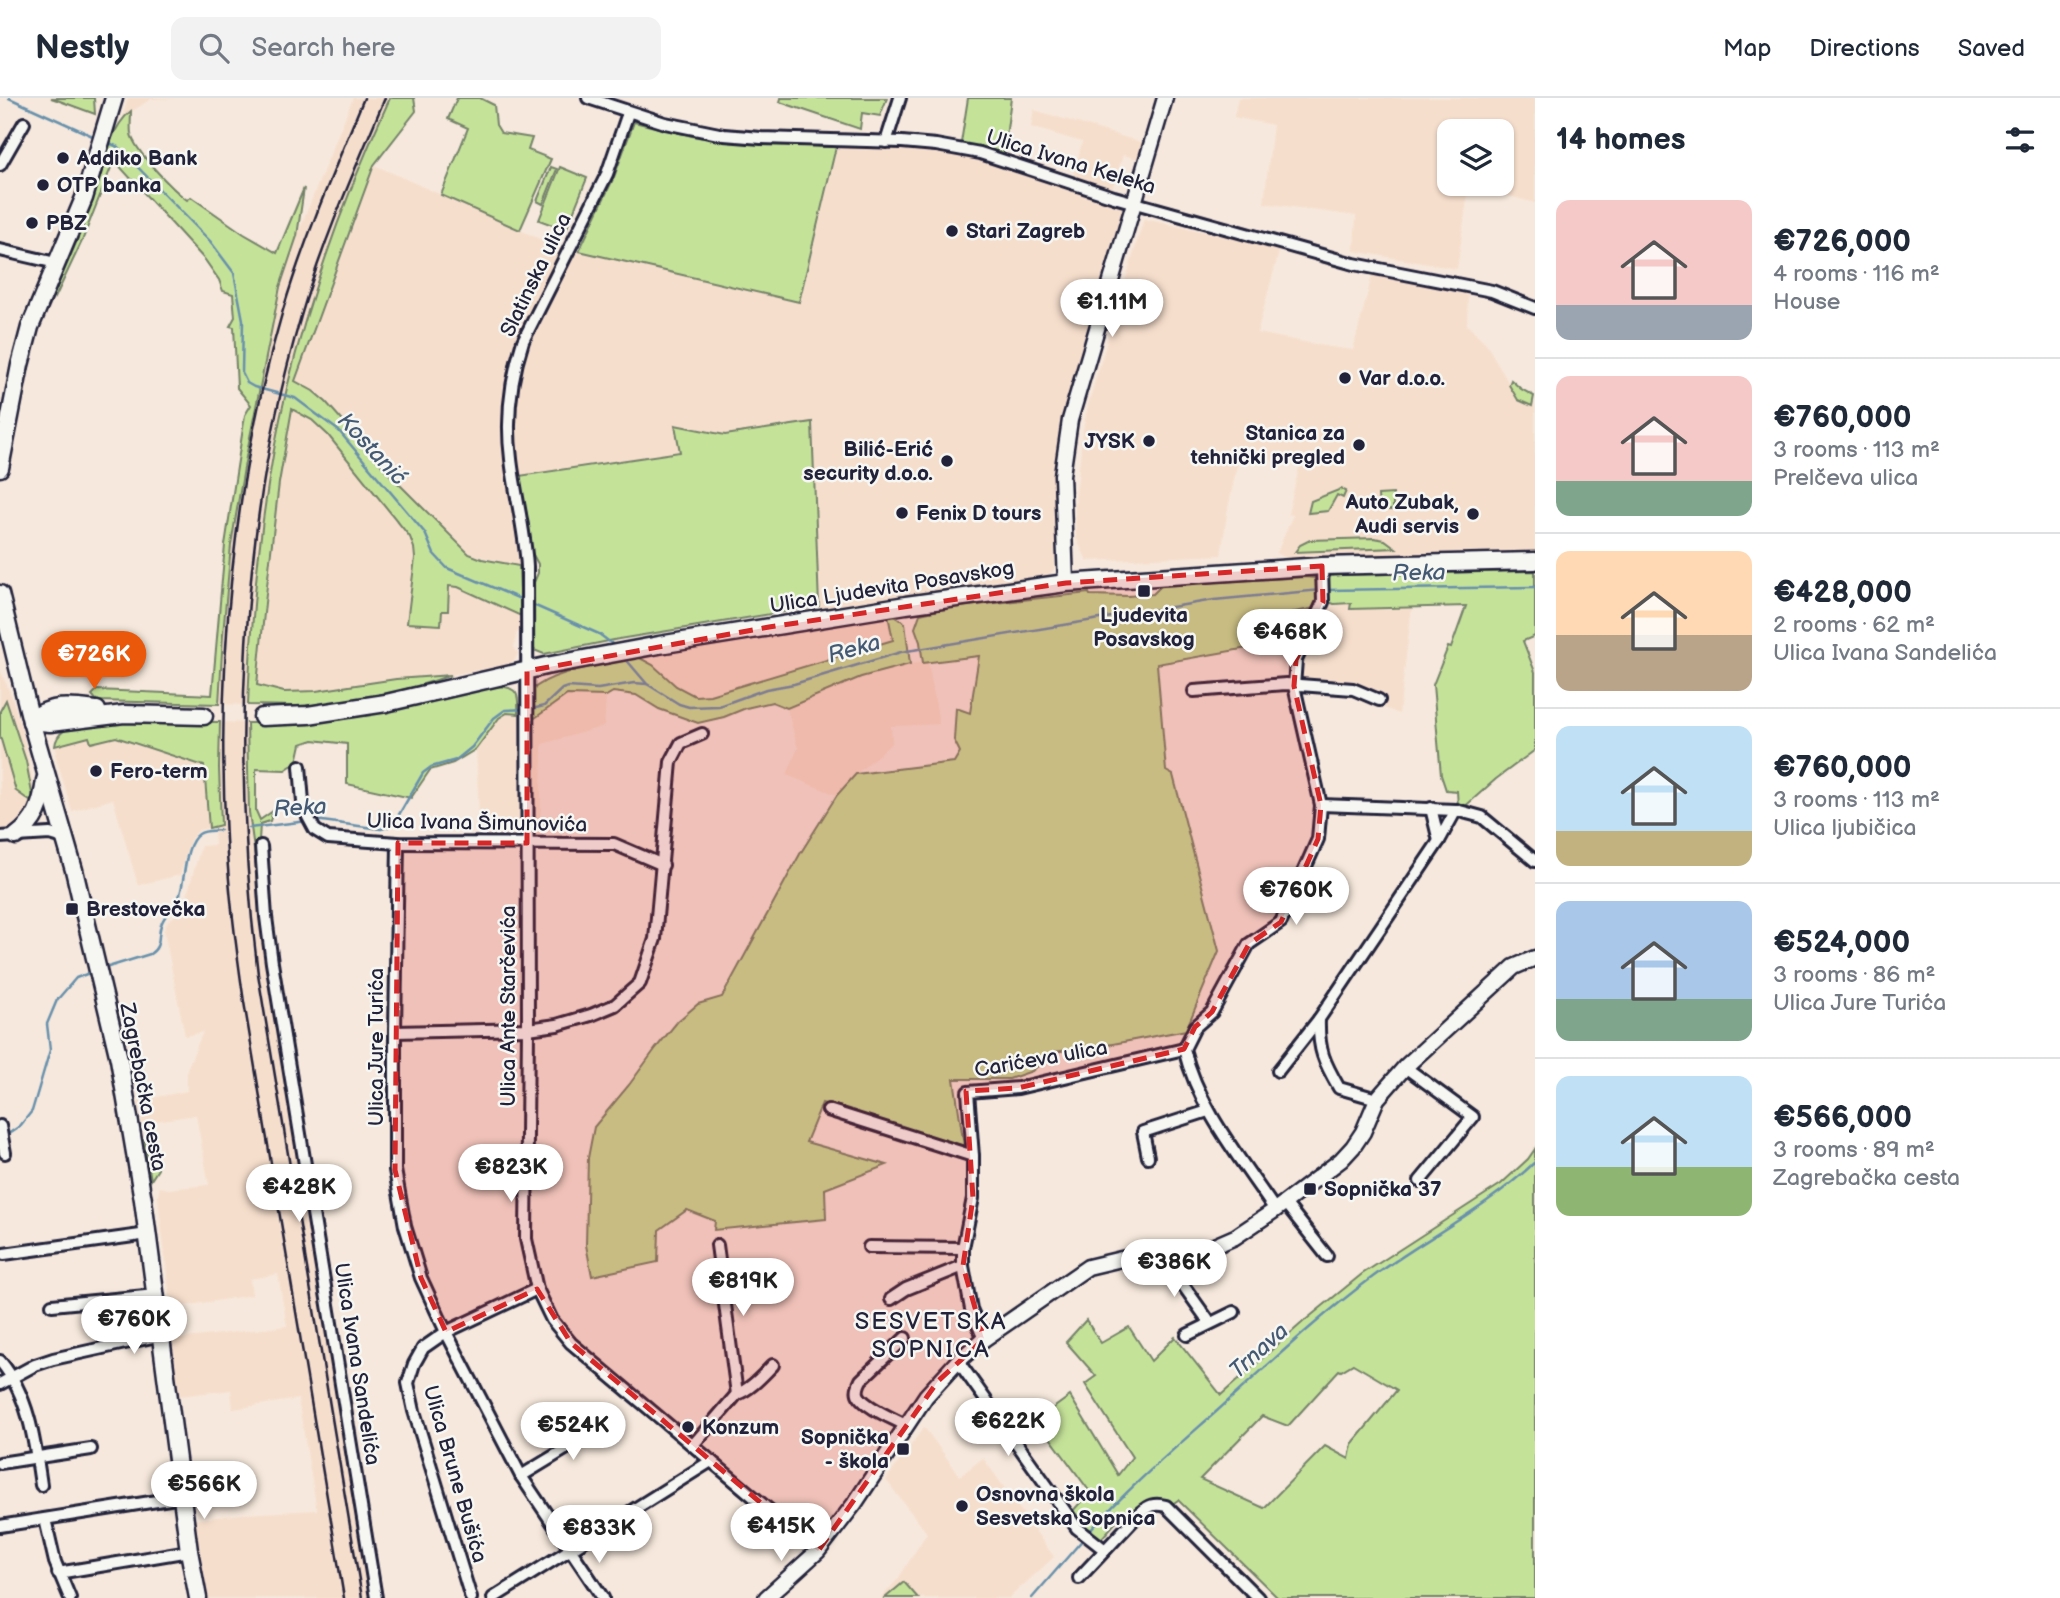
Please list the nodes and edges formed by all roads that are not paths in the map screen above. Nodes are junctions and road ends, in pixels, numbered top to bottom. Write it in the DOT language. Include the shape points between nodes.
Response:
graph roads {
  1 [pos="114,98"];
  2 [pos="588,98"];
  3 [pos="900,98"];
  4 [pos="1163,98"];
  5 [pos="628,113"];
  6 [pos="24,123"];
  7 [pos="886,142"];
  8 [pos="0,165"];
  9 [pos="1134,202"];
  10 [pos="0,250"];
  11 [pos="56,263"];
  12 [pos="1535,308"];
  13 [pos="0,468"];
  14 [pos="1535,561"];
  15 [pos="1322,572"];
  16 [pos="1066,583"];
  17 [pos="0,594"];
  18 [pos="527,671"];
  19 [pos="1294,686"];
  20 [pos="23,691"];
  21 [pos="1194,691"];
  22 [pos="1379,699"];
  23 [pos="63,714"];
  24 [pos="204,716"];
  25 [pos="262,717"];
  26 [pos="31,721"];
  27 [pos="702,734"];
  28 [pos="300,766"];
  29 [pos="44,768"];
  30 [pos="1321,804"];
  31 [pos="1431,808"];
  32 [pos="1456,810"];
  33 [pos="8,837"];
  34 [pos="66,840"];
  35 [pos="1439,841"];
  36 [pos="398,843"];
  37 [pos="527,843"];
  38 [pos="261,846"];
  39 [pos="1535,861"];
  40 [pos="663,865"];
  41 [pos="1535,958"];
  42 [pos="1319,1019"];
  43 [pos="528,1029"];
  44 [pos="395,1032"];
  45 [pos="1184,1049"];
  46 [pos="1405,1067"];
  47 [pos="1278,1071"];
  48 [pos="1377,1099"];
  49 [pos="828,1110"];
  50 [pos="1208,1111"];
  51 [pos="1,1128"];
  52 [pos="4,1149"];
  53 [pos="973,1156"];
  54 [pos="1148,1157"];
  55 [pos="1420,1181"];
  56 [pos="1280,1206"];
  57 [pos="148,1234"];
  58 [pos="717,1245"];
  59 [pos="869,1247"];
  60 [pos="963,1248"];
  61 [pos="4,1254"];
  62 [pos="1163,1256"];
  63 [pos="1327,1256"];
  64 [pos="963,1266"];
  65 [pos="537,1289"];
  66 [pos="156,1296"];
  67 [pos="891,1299"];
  68 [pos="52,1305"];
  69 [pos="1234,1312"];
  70 [pos="1210,1323"];
  71 [pos="446,1332"];
  72 [pos="161,1335"];
  73 [pos="1187,1335"];
  74 [pos="905,1338"];
  75 [pos="984,1339"];
  76 [pos="0,1361"];
  77 [pos="958,1361"];
  78 [pos="773,1365"];
  79 [pos="11,1377"];
  80 [pos="0,1384"];
  81 [pos="737,1394"];
  82 [pos="610,1422"];
  83 [pos="907,1426"];
  84 [pos="693,1445"];
  85 [pos="91,1448"];
  86 [pos="37,1457"];
  87 [pos="711,1461"];
  88 [pos="0,1463"];
  89 [pos="520,1476"];
  90 [pos="41,1485"];
  91 [pos="182,1497"];
  92 [pos="46,1520"];
  93 [pos="0,1525"];
  94 [pos="1105,1550"];
  95 [pos="189,1551"];
  96 [pos="570,1551"];
  97 [pos="818,1551"];
  98 [pos="58,1573"];
  99 [pos="1079,1578"];
  100 [pos="70,1598"];
  101 [pos="198,1598"];
  102 [pos="376,1598"];
  103 [pos="471,1598"];
  104 [pos="493,1598"];
  105 [pos="603,1598"];
  106 [pos="766,1598"];
  107 [pos="1258,1598"];
  1 -- 11 [label="main road" via="84,198"];
  2 -- 5 [label="street, Ulica Ivana Keleka"];
  3 -- 7 [label="street"];
  4 -- 9 [label="street"];
  5 -- 7 [label="street, Ulica Ivana Keleka" via="734,136"];
  5 -- 18 [label="street, Slatinska ulica" via="607,174 530,325 517,363 509,439 525,541"];
  6 -- 8 [label="street"];
  7 -- 9 [label="street, Ulica Ivana Keleka" via="980,153"];
  9 -- 12 [label="street, Ulica Ivana Keleka" via="1354,264 1492,291"];
  9 -- 16 [label="street" via="1070,420 1062,475"];
  10 -- 11 [label="street"];
  11 -- 13 [label="main road" via="24,345"];
  14 -- 15 [label="main road, Ulica Ljudevita Posavskog"];
  15 -- 16 [label="main road, Ulica Ljudevita Posavskog"];
  15 -- 19 [label="street" via="1323,602 1296,660"];
  16 -- 18 [label="main road, Ulica Ljudevita Posavskog" via="906,605"];
  17 -- 20 [label="main road, Zagrebačka cesta"];
  18 -- 25 [label="main road, Ulica Ljudevita Posavskog" via="386,703"];
  18 -- 37 [label="street, Ulica Ante Starčevića"];
  19 -- 21 [label="street"];
  19 -- 22 [label="street" via="1353,689"];
  19 -- 30 [label="street"];
  20 -- 23 [label="main road"];
  20 -- 26 [label="main road, Zagrebačka cesta"];
  23 -- 24 [label="main road"];
  23 -- 26 [label="main road" via="46,723"];
  23 -- 29 [label="main road" via="51,734"];
  26 -- 29 [label="main road, Zagrebačka cesta"];
  27 -- 40 [label="street" via="681,743 671,762"];
  28 -- 36 [label="street, Ulica Ivana Šimunovića" via="303,802 315,830 328,838"];
  29 -- 33 [label="main road" via="37,813 29,825"];
  29 -- 34 [label="main road, Zagrebačka cesta"];
  30 -- 31 [label="street"];
  30 -- 45 [label="street" via="1318,839 1281,922 1249,944 1213,1012 1195,1027"];
  31 -- 32 [label="street"];
  31 -- 35 [label="street"];
  32 -- 35 [label="street"];
  32 -- 39 [label="street" via="1482,817"];
  33 -- 34 [label="street" via="53,834"];
  34 -- 57 [label="main road, Zagrebačka cesta" via="119,1059"];
  35 -- 42 [label="street"];
  36 -- 37 [label="street, Ulica Ivana Šimunovića"];
  36 -- 44 [label="street, Ulica Jure Turića"];
  37 -- 40 [label="street, Ulica Ivana Šimunovića" via="614,844"];
  37 -- 43 [label="street, Ulica Ante Starčevića"];
  38 -- 102 [label="street, Ulica Ivana Sandelića" via="272,963"];
  40 -- 43 [label="street" via="655,939 640,983 615,1005 591,1016"];
  41 -- 46 [label="street" via="1514,967"];
  42 -- 47 [label="street"];
  42 -- 48 [label="street" via="1324,1062 1339,1088"];
  43 -- 44 [label="street"];
  43 -- 65 [label="street, Ulica Ante Starčevića" via="526,1240"];
  44 -- 71 [label="street, Ulica Jure Turića" via="395,1170 421,1279"];
  45 -- 50 [label="street"];
  45 -- 53 [label="street, Carićeva ulica" via="1018,1088 968,1092"];
  46 -- 48 [label="street"];
  46 -- 55 [label="street" via="1473,1117"];
  48 -- 56 [label="street" via="1353,1147"];
  49 -- 53 [label="street"];
  50 -- 54 [label="street" via="1143,1132"];
  50 -- 56 [label="street"];
  51 -- 52 [label="street"];
  53 -- 60 [label="street, Carićeva ulica" via="973,1198"];
  56 -- 62 [label="street" via="1235,1237 1189,1257"];
  56 -- 63 [label="street"];
  57 -- 61 [label="street"];
  57 -- 66 [label="main road, Zagrebačka cesta"];
  58 -- 81 [label="street"];
  59 -- 60 [label="street"];
  60 -- 64 [label="street, Carićeva ulica"];
  62 -- 70 [label="street"];
  62 -- 75 [label="street" via="1134,1256 1088,1267"];
  64 -- 67 [label="street"];
  64 -- 75 [label="street, Carićeva ulica" via="971,1309"];
  65 -- 71 [label="street, Ulica Brune Bušića"];
  65 -- 84 [label="street, Ulica Ante Starčevića" via="552,1320 571,1343"];
  66 -- 68 [label="street"];
  66 -- 72 [label="main road, Zagrebačka cesta"];
  69 -- 70 [label="street"];
  70 -- 73 [label="street"];
  71 -- 89 [label="street, Ulica Jure Turića"];
  71 -- 103 [label="street, Ulica Brune Bušića" via="423,1348 408,1384"];
  72 -- 79 [label="street" via="53,1359"];
  72 -- 91 [label="main road, Zagrebačka cesta"];
  74 -- 83 [label="street" via="860,1380 857,1389 868,1405"];
  75 -- 77 [label="street"];
  76 -- 79 [label="street"];
  77 -- 83 [label="street"];
  77 -- 94 [label="street" via="1077,1528"];
  78 -- 81 [label="street"];
  79 -- 80 [label="street"];
  79 -- 86 [label="street" via="28,1415"];
  81 -- 84 [label="street"];
  82 -- 89 [label="street"];
  83 -- 97 [label="street"];
  84 -- 87 [label="street, Ulica Ante Starčevića"];
  85 -- 86 [label="street"];
  86 -- 88 [label="street"];
  86 -- 90 [label="street"];
  87 -- 96 [label="street"];
  87 -- 97 [label="street, Ulica Ante Starčevića"];
  89 -- 96 [label="street, Ulica Jure Turića"];
  91 -- 92 [label="street"];
  91 -- 95 [label="main road, Zagrebačka cesta"];
  92 -- 93 [label="street"];
  92 -- 98 [label="street"];
  94 -- 99 [label="street"];
  94 -- 107 [label="street" via="1157,1503 1166,1506"];
  95 -- 98 [label="street"];
  95 -- 101 [label="main road, Zagrebačka cesta"];
  96 -- 104 [label="street"];
  96 -- 105 [label="street, Ulica Jure Turića"];
  97 -- 106 [label="street"];
  98 -- 100 [label="street"];
}
